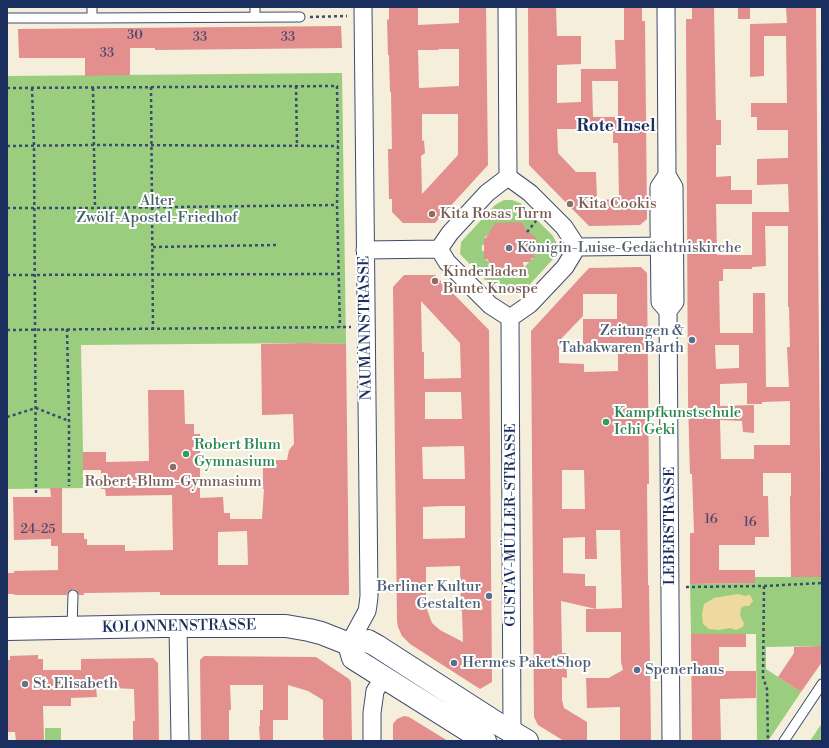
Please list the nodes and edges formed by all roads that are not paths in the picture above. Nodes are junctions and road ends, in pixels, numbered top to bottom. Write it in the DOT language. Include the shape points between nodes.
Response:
graph roads {
  1 [pos="92,7"];
  2 [pos="255,7"];
  3 [pos="363,7"];
  4 [pos="507,7"];
  5 [pos="666,7"];
  6 [pos="255,17"];
  7 [pos="300,17"];
  8 [pos="7,18"];
  9 [pos="92,18"];
  10 [pos="508,177"];
  11 [pos="667,246"];
  12 [pos="577,247"];
  13 [pos="439,249"];
  14 [pos="365,250"];
  15 [pos="510,318"];
  16 [pos="73,595"];
  17 [pos="178,627"];
  18 [pos="72,628"];
  19 [pos="7,629"];
  20 [pos="349,644"];
  21 [pos="384,677"];
  22 [pos="822,684"];
  23 [pos="520,736"];
  24 [pos="180,741"];
  25 [pos="372,741"];
  26 [pos="485,741"];
  27 [pos="671,741"];
  28 [pos="784,741"];
  1 -- 9 [label="lane"];
  2 -- 6 [label="lane"];
  3 -- 14 [label="street, NAUMANNSTRASSE"];
  4 -- 10 [label="street"];
  5 -- 11 [label="street, LEBERSTRASSE" via="667,175 674,187"];
  6 -- 7 [label="lane"];
  6 -- 9 [label="lane"];
  8 -- 9 [label="lane"];
  10 -- 12 [label="street" via="530,193 564,227"];
  10 -- 13 [label="street" via="487,193 450,233"];
  11 -- 12 [label="street"];
  11 -- 27 [label="street, LEBERSTRASSE" via="675,302 668,311"];
  12 -- 15 [label="street" via="565,267 530,304"];
  13 -- 14 [label="street"];
  13 -- 15 [label="street" via="447,262 490,305"];
  14 -- 20 [label="street, NAUMANNSTRASSE" via="369,596 367,611"];
  15 -- 23 [label="street, GUSTAV-MÜLLER-STRASSE"];
  16 -- 18 [label="lane"];
  17 -- 18 [label="main road, KOLONNENSTRASSE"];
  17 -- 20 [label="main road, KOLONNENSTRASSE" via="286,626 321,633"];
  17 -- 24 [label="street"];
  18 -- 19 [label="main road, KOLONNENSTRASSE"];
  20 -- 21 [label="main road" via="353,658"];
  20 -- 23 [label="main road, KOLONNENSTRASSE" via="372,644"];
  21 -- 25 [label="street" via="375,691"];
  21 -- 26 [label="main road"];
  22 -- 28 [label="lane"];
}
